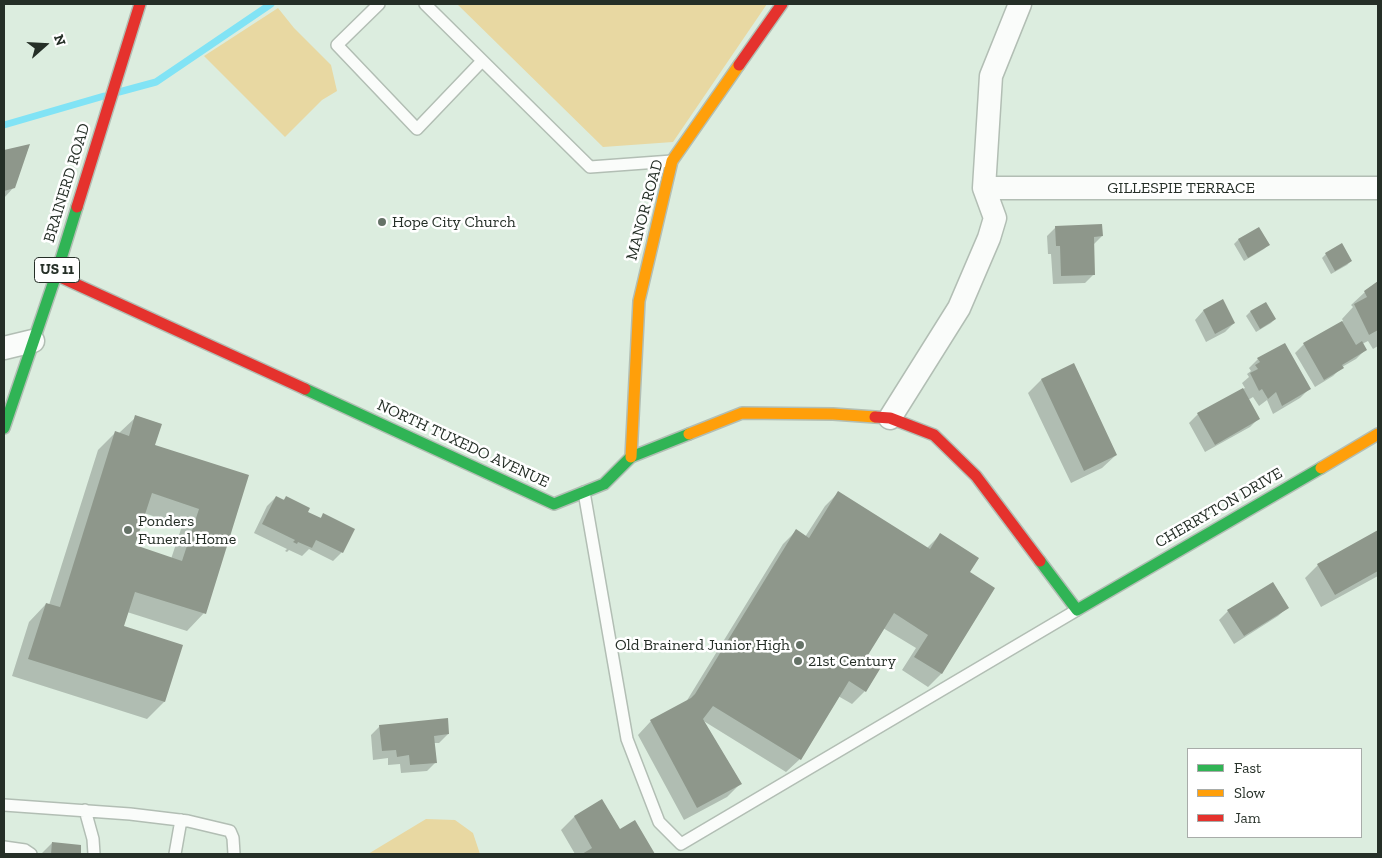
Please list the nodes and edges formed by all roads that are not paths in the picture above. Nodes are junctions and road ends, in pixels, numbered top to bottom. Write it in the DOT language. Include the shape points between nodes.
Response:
graph roads {
  1 [pos="140,4"];
  2 [pos="379,4"];
  3 [pos="425,4"];
  4 [pos="782,4"];
  5 [pos="1020,4"];
  6 [pos="482,61"];
  7 [pos="672,161"];
  8 [pos="984,188"];
  9 [pos="1378,188"];
  10 [pos="56,275"];
  11 [pos="33,341"];
  12 [pos="4,348"];
  13 [pos="890,418"];
  14 [pos="4,428"];
  15 [pos="1378,434"];
  16 [pos="630,457"];
  17 [pos="584,492"];
  18 [pos="1077,610"];
  19 [pos="4,805"];
  20 [pos="85,810"];
  21 [pos="181,820"];
  22 [pos="4,847"];
  23 [pos="31,854"];
  24 [pos="94,854"];
  25 [pos="175,854"];
  26 [pos="234,854"];
  1 -- 10 [label="street, BRAINERD ROAD / US 11"];
  2 -- 6 [label="lane" via="337,45 417,129"];
  3 -- 6 [label="lane"];
  4 -- 7 [label="street, MANOR ROAD"];
  5 -- 8 [label="street" via="992,76"];
  6 -- 7 [label="lane" via="590,167"];
  7 -- 16 [label="street, MANOR ROAD" via="638,301"];
  8 -- 9 [label="street, GILLESPIE TERRACE"];
  8 -- 13 [label="street" via="995,218 989,238 959,308"];
  10 -- 11 [label="street, BRAINERD ROAD / US 11"];
  10 -- 17 [label="street, NORTH TUXEDO AVENUE" via="554,504"];
  11 -- 12 [label="street"];
  11 -- 14 [label="street, BRAINERD ROAD / US 11"];
  13 -- 16 [label="street, NORTH TUXEDO AVENUE" via="742,413"];
  13 -- 18 [label="street, NORTH TUXEDO AVENUE" via="934,435 976,476"];
  15 -- 18 [label="street, CHERRYTON DRIVE"];
  16 -- 17 [label="street, NORTH TUXEDO AVENUE" via="604,484"];
  17 -- 18 [label="lane" via="627,739 659,822 681,844"];
  19 -- 20 [label="lane"];
  20 -- 21 [label="lane"];
  20 -- 24 [label="lane"];
  21 -- 25 [label="lane"];
  21 -- 26 [label="lane" via="230,832 234,838"];
  22 -- 23 [label="lane"];
}
